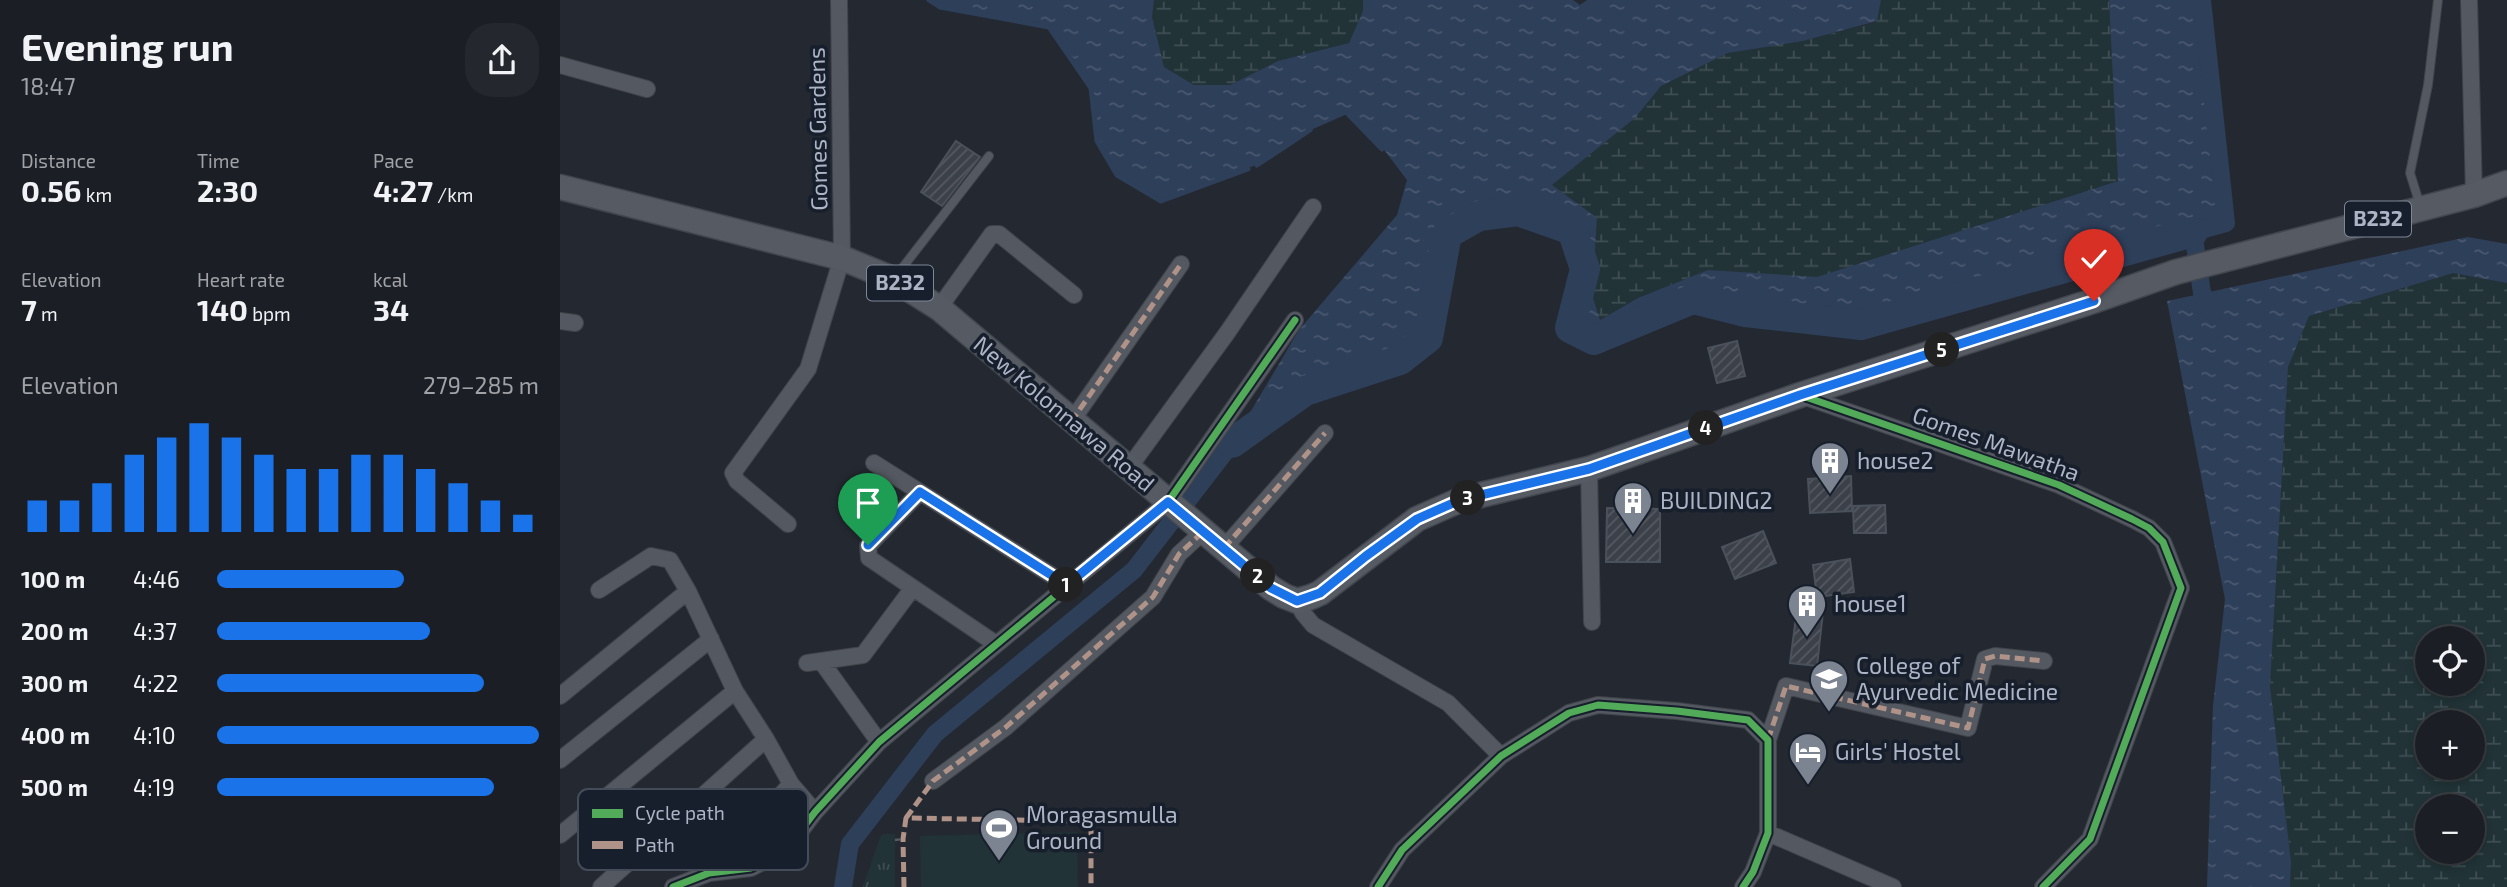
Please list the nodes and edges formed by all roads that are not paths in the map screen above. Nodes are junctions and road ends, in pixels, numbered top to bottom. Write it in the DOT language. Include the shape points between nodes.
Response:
graph roads {
  1 [pos="839,0"];
  2 [pos="2438,0"];
  3 [pos="2469,0"];
  4 [pos="560,65"];
  5 [pos="647,89"];
  6 [pos="989,156"];
  7 [pos="2507,183"];
  8 [pos="560,187"];
  9 [pos="2474,195"];
  10 [pos="1313,207"];
  11 [pos="2421,208"];
  12 [pos="842,257"];
  13 [pos="1181,264"];
  14 [pos="893,279"];
  15 [pos="1074,295"];
  16 [pos="939,309"];
  17 [pos="1295,320"];
  18 [pos="1800,395"];
  19 [pos="1071,422"];
  20 [pos="1325,433"];
  21 [pos="874,463"];
  22 [pos="1128,469"];
  23 [pos="1589,469"];
  24 [pos="920,492"];
  25 [pos="1171,504"];
  26 [pos="788,524"];
  27 [pos="1201,529"];
  28 [pos="1224,548"];
  29 [pos="1067,585"];
  30 [pos="912,589"];
  31 [pos="598,590"];
  32 [pos="688,591"];
  33 [pos="1297,601"];
  34 [pos="1592,622"];
  35 [pos="711,639"];
  36 [pos="996,643"];
  37 [pos="2044,660"];
  38 [pos="735,691"];
  39 [pos="560,696"];
  40 [pos="766,739"];
  41 [pos="1768,740"];
  42 [pos="879,742"];
  43 [pos="1501,756"];
  44 [pos="560,760"];
  45 [pos="933,781"];
  46 [pos="791,784"];
  47 [pos="616,789"];
  48 [pos="710,789"];
  49 [pos="786,789"];
  50 [pos="795,789"];
  51 [pos="808,804"];
  52 [pos="815,812"];
  53 [pos="578,820"];
  54 [pos="808,821"];
  55 [pos="1768,834"];
  56 [pos="560,835"];
  57 [pos="620,870"];
  58 [pos="712,870"];
  59 [pos="734,870"];
  60 [pos="709,873"];
  61 [pos="601,887"];
  62 [pos="673,887"];
  63 [pos="1378,887"];
  64 [pos="1743,887"];
  65 [pos="1893,887"];
  66 [pos="2043,887"];
  1 -- 12 [label="street, Gomes Gardens"];
  2 -- 11 [label="lane" via="2428,85 2410,173"];
  3 -- 9 [label="street"];
  4 -- 5 [label="street"];
  6 -- 14 [label="lane"];
  7 -- 9 [label="main road, B232"];
  8 -- 12 [label="main road, New Kolonnawa Road / B232"];
  9 -- 11 [label="main road, B232"];
  10 -- 22 [label="street"];
  11 -- 18 [label="main road, B232" via="2176,272"];
  12 -- 14 [label="main road, New Kolonnawa Road / B232"];
  12 -- 26 [label="street, Gomes Gardens" via="808,369 733,473"];
  13 -- 19 [label="street"];
  14 -- 16 [label="main road, New Kolonnawa Road / B232"];
  15 -- 16 [label="street" via="999,234 992,234"];
  16 -- 19 [label="main road, New Kolonnawa Road / B232"];
  17 -- 25 [label="street"];
  18 -- 23 [label="main road, B232"];
  18 -- 66 [label="street, Gomes Mawatha" via="2059,485 2149,528 2163,542 2181,588 2090,839"];
  19 -- 22 [label="main road, New Kolonnawa Road / B232"];
  20 -- 28 [label="street"];
  21 -- 24 [label="street"];
  22 -- 25 [label="main road, New Kolonnawa Road / B232"];
  23 -- 33 [label="main road, B232" via="1460,500 1417,519 1320,593"];
  23 -- 34 [label="street"];
  24 -- 29 [label="street"];
  24 -- 30 [label="street" via="868,545 869,558"];
  25 -- 27 [label="main road, New Kolonnawa Road / B232"];
  25 -- 29 [label="street"];
  27 -- 28 [label="main road, New Kolonnawa Road / B232"];
  27 -- 45 [label="street" via="1153,597 1006,727"];
  28 -- 33 [label="main road, New Kolonnawa Road / B232" via="1271,588"];
  29 -- 36 [label="street"];
  30 -- 36 [label="street"];
  30 -- 42 [label="street" via="863,655 814,662"];
  31 -- 32 [label="street" via="651,556 670,560"];
  32 -- 35 [label="street"];
  32 -- 39 [label="street"];
  33 -- 43 [label="street" via="1313,625 1448,703"];
  35 -- 38 [label="street"];
  35 -- 44 [label="street"];
  36 -- 42 [label="street"];
  37 -- 41 [label="street" via="1985,659 1968,728 1786,686"];
  38 -- 40 [label="street"];
  38 -- 47 [label="street"];
  40 -- 46 [label="street"];
  40 -- 48 [label="street"];
  41 -- 43 [label="street" via="1748,720 1598,705 1569,713"];
  41 -- 55 [label="street"];
  42 -- 52 [label="street"];
  43 -- 63 [label="street" via="1402,850"];
  46 -- 49 [label="street"];
  46 -- 50 [label="street"];
  51 -- 52 [label="street"];
  52 -- 54 [label="street"];
  53 -- 56 [label="street"];
  55 -- 64 [label="street"];
  55 -- 65 [label="street"];
  57 -- 61 [label="street"];
  58 -- 60 [label="street"];
  59 -- 60 [label="street"];
  60 -- 62 [label="street"];
}
